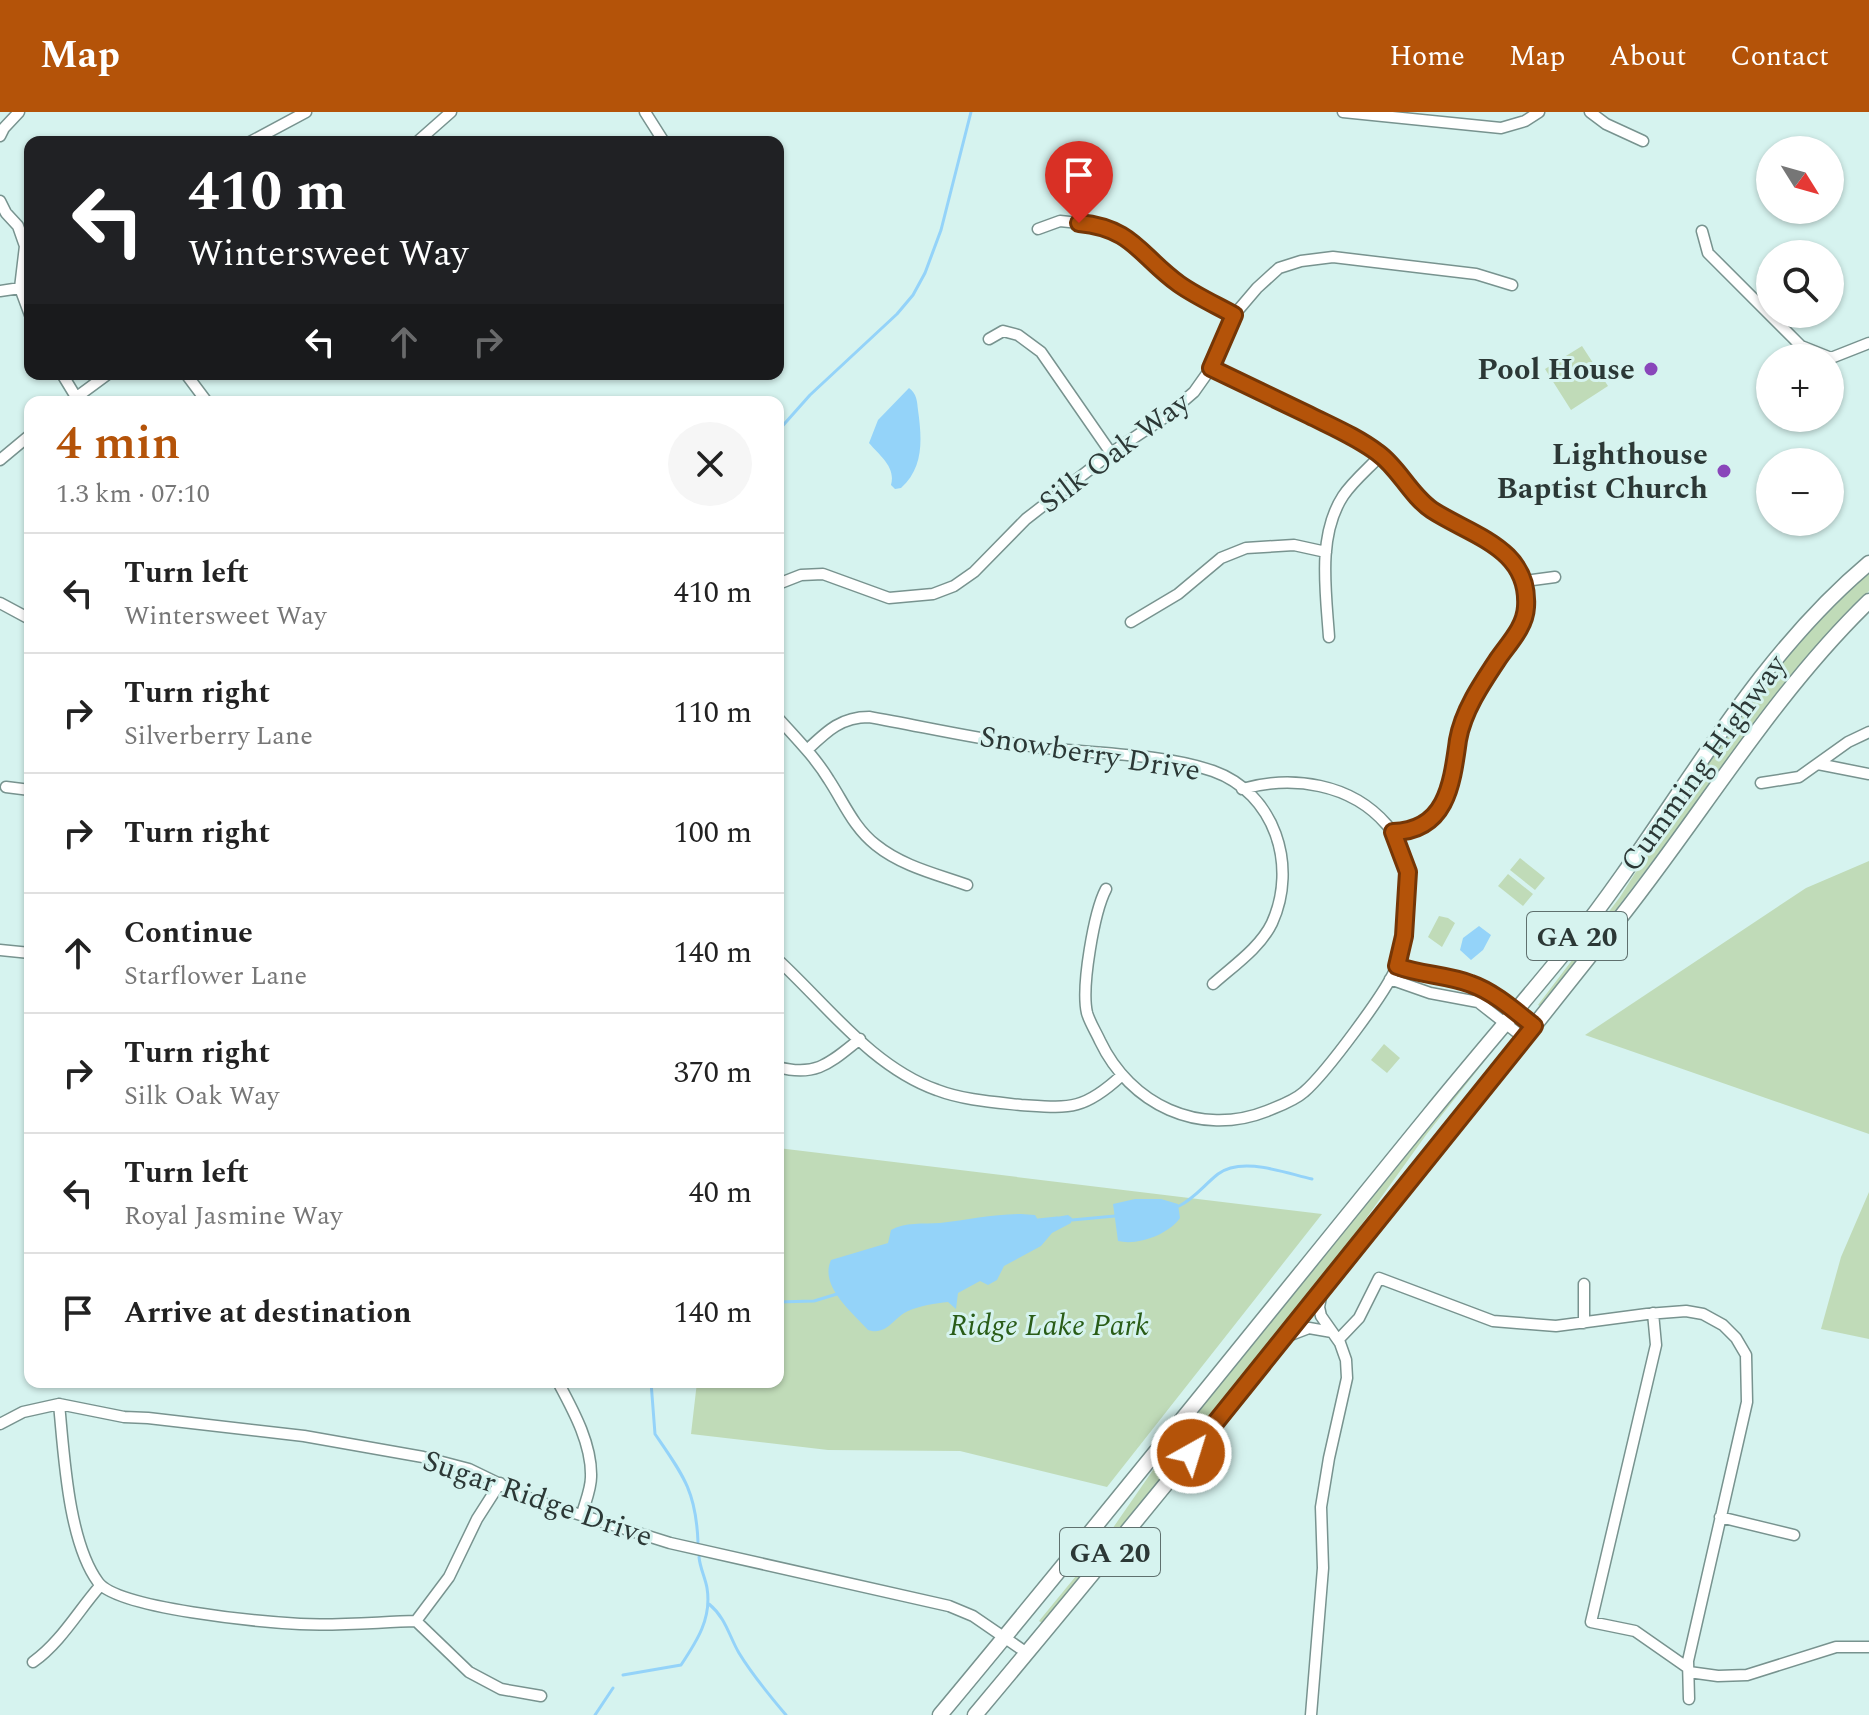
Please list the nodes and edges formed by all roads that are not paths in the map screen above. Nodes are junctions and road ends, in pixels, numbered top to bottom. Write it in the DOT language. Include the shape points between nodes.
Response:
graph roads {
  1 [pos="19,112"];
  2 [pos="306,112"];
  3 [pos="451,112"];
  4 [pos="645,112"];
  5 [pos="1343,112"];
  6 [pos="1539,112"];
  7 [pos="1590,112"];
  8 [pos="0,136"];
  9 [pos="261,136"];
  10 [pos="424,136"];
  11 [pos="660,136"];
  12 [pos="1643,141"];
  13 [pos="0,201"];
  14 [pos="1038,229"];
  15 [pos="1702,231"];
  16 [pos="24,237"];
  17 [pos="24,266"];
  18 [pos="1512,285"];
  19 [pos="20,288"];
  20 [pos="0,291"];
  21 [pos="24,299"];
  22 [pos="1234,315"];
  23 [pos="989,339"];
  24 [pos="1869,343"];
  25 [pos="1211,368"];
  26 [pos="100,380"];
  27 [pos="77,396"];
  28 [pos="24,440"];
  29 [pos="1111,453"];
  30 [pos="1381,455"];
  31 [pos="0,460"];
  32 [pos="1326,552"];
  33 [pos="1869,563"];
  34 [pos="1555,577"];
  35 [pos="1525,581"];
  36 [pos="784,582"];
  37 [pos="1869,601"];
  38 [pos="0,603"];
  39 [pos="24,616"];
  40 [pos="1131,622"];
  41 [pos="1329,637"];
  42 [pos="784,725"];
  43 [pos="1869,732"];
  44 [pos="807,750"];
  45 [pos="1818,764"];
  46 [pos="1869,774"];
  47 [pos="1761,783"];
  48 [pos="6,787"];
  49 [pos="24,789"];
  50 [pos="1242,789"];
  51 [pos="1393,832"];
  52 [pos="967,885"];
  53 [pos="1106,889"];
  54 [pos="0,950"];
  55 [pos="24,952"];
  56 [pos="784,966"];
  57 [pos="1397,966"];
  58 [pos="1390,979"];
  59 [pos="1460,981"];
  60 [pos="1213,984"];
  61 [pos="1456,997"];
  62 [pos="1510,1018"];
  63 [pos="1534,1026"];
  64 [pos="1524,1038"];
  65 [pos="860,1039"];
  66 [pos="784,1068"];
  67 [pos="1121,1076"];
  68 [pos="1584,1284"];
  69 [pos="1323,1290"];
  70 [pos="1653,1313"];
  71 [pos="1584,1323"];
  72 [pos="1335,1336"];
  73 [pos="1286,1337"];
  74 [pos="561,1388"];
  75 [pos="59,1404"];
  76 [pos="0,1424"];
  77 [pos="500,1483"];
  78 [pos="582,1514"];
  79 [pos="1720,1517"];
  80 [pos="1794,1535"];
  81 [pos="100,1586"];
  82 [pos="416,1621"];
  83 [pos="1006,1636"];
  84 [pos="1869,1647"];
  85 [pos="1027,1653"];
  86 [pos="33,1662"];
  87 [pos="1688,1670"];
  88 [pos="541,1696"];
  89 [pos="1689,1699"];
  90 [pos="940,1715"];
  91 [pos="975,1715"];
  92 [pos="1311,1715"];
  1 -- 8 [label="street"];
  2 -- 9 [label="street"];
  3 -- 10 [label="street"];
  4 -- 11 [label="street"];
  5 -- 6 [label="street" via="1501,128"];
  7 -- 12 [label="street"];
  13 -- 16 [label="street"];
  14 -- 22 [label="street" via="1060,221 1098,225 1131,239 1178,283"];
  15 -- 24 [label="street" via="1708,253 1801,346 1831,358"];
  17 -- 19 [label="street"];
  18 -- 22 [label="street, Silk Oak Way" via="1476,274 1333,257 1279,268"];
  19 -- 20 [label="street"];
  19 -- 21 [label="street"];
  22 -- 25 [label="street, Silk Oak Way"];
  23 -- 29 [label="street" via="1003,331 1041,352"];
  25 -- 29 [label="street, Silk Oak Way" via="1194,392 1165,417"];
  25 -- 30 [label="street" via="1351,435"];
  26 -- 27 [label="street"];
  28 -- 31 [label="street"];
  29 -- 36 [label="street, Silk Oak Way" via="1026,519 954,586 933,594 889,598 823,574"];
  30 -- 32 [label="street" via="1344,495 1333,516"];
  30 -- 35 [label="street" via="1412,493 1498,547"];
  32 -- 40 [label="street" via="1294,545 1246,548 1221,558 1178,594"];
  32 -- 41 [label="street"];
  33 -- 62 [label="highway, Cumming Highway / GA 20" via="1784,651 1575,940"];
  34 -- 35 [label="street"];
  35 -- 51 [label="street" via="1525,620 1484,680 1460,728 1450,790 1441,809 1408,831"];
  37 -- 63 [label="highway, Cumming Highway / GA 20" via="1815,656"];
  38 -- 39 [label="street"];
  42 -- 44 [label="street"];
  43 -- 45 [label="street"];
  44 -- 50 [label="street, Snowberry Drive" via="831,726 869,717 1035,746 1166,761 1215,772"];
  44 -- 52 [label="street" via="859,829 876,845 900,861"];
  45 -- 46 [label="street"];
  45 -- 47 [label="street" via="1799,777"];
  48 -- 49 [label="street"];
  50 -- 51 [label="street" via="1287,780 1322,785 1353,797"];
  50 -- 60 [label="street, Snowberry Drive" via="1265,810 1282,847 1280,898 1257,945"];
  51 -- 57 [label="street" via="1408,872"];
  53 -- 67 [label="street" via="1085,991 1088,1015"];
  54 -- 55 [label="street"];
  56 -- 65 [label="street"];
  57 -- 58 [label="street"];
  57 -- 59 [label="street"];
  58 -- 61 [label="street"];
  58 -- 67 [label="street" via="1304,1093 1258,1114 1213,1120 1179,1115 1140,1094"];
  59 -- 61 [label="street"];
  59 -- 62 [label="street" via="1491,994"];
  61 -- 62 [label="street"];
  62 -- 63 [label="street"];
  62 -- 64 [label="street"];
  62 -- 83 [label="highway, Cumming Highway / GA 20"];
  63 -- 64 [label="highway, Cumming Highway / GA 20"];
  64 -- 69 [label="highway, Cumming Highway / GA 20"];
  65 -- 66 [label="street" via="828,1065 810,1071"];
  65 -- 67 [label="street" via="890,1067 937,1090 993,1102 1072,1107"];
  68 -- 71 [label="street"];
  69 -- 72 [label="street" via="1321,1316"];
  69 -- 73 [label="highway, Cumming Highway / GA 20"];
  70 -- 71 [label="street"];
  70 -- 79 [label="street" via="1703,1314 1723,1325 1746,1355 1747,1402"];
  70 -- 87 [label="street" via="1656,1345 1591,1622 1635,1631"];
  71 -- 72 [label="street" via="1493,1321 1379,1278 1359,1318"];
  72 -- 73 [label="street" via="1313,1327"];
  72 -- 92 [label="street" via="1346,1360 1346,1387 1321,1507 1323,1568"];
  73 -- 85 [label="highway, Cumming Highway / GA 20"];
  74 -- 78 [label="street" via="581,1428 591,1478"];
  75 -- 76 [label="street"];
  75 -- 77 [label="street, Sugar Ridge Drive" via="423,1457"];
  75 -- 81 [label="street" via="75,1524 84,1559"];
  77 -- 78 [label="street, Sugar Ridge Drive" via="533,1500"];
  77 -- 82 [label="street" via="449,1577"];
  78 -- 83 [label="street, Sugar Ridge Drive" via="670,1543 927,1599 973,1616"];
  79 -- 80 [label="street"];
  79 -- 87 [label="street"];
  81 -- 82 [label="street" via="151,1607 279,1622"];
  81 -- 86 [label="street"];
  82 -- 88 [label="street" via="469,1672 501,1689"];
  83 -- 85 [label="street, Sugar Ridge Drive"];
  83 -- 90 [label="highway, Cumming Highway / GA 20"];
  84 -- 87 [label="street" via="1836,1647 1747,1675"];
  85 -- 91 [label="highway, Cumming Highway / GA 20"];
  87 -- 89 [label="street"];
}
